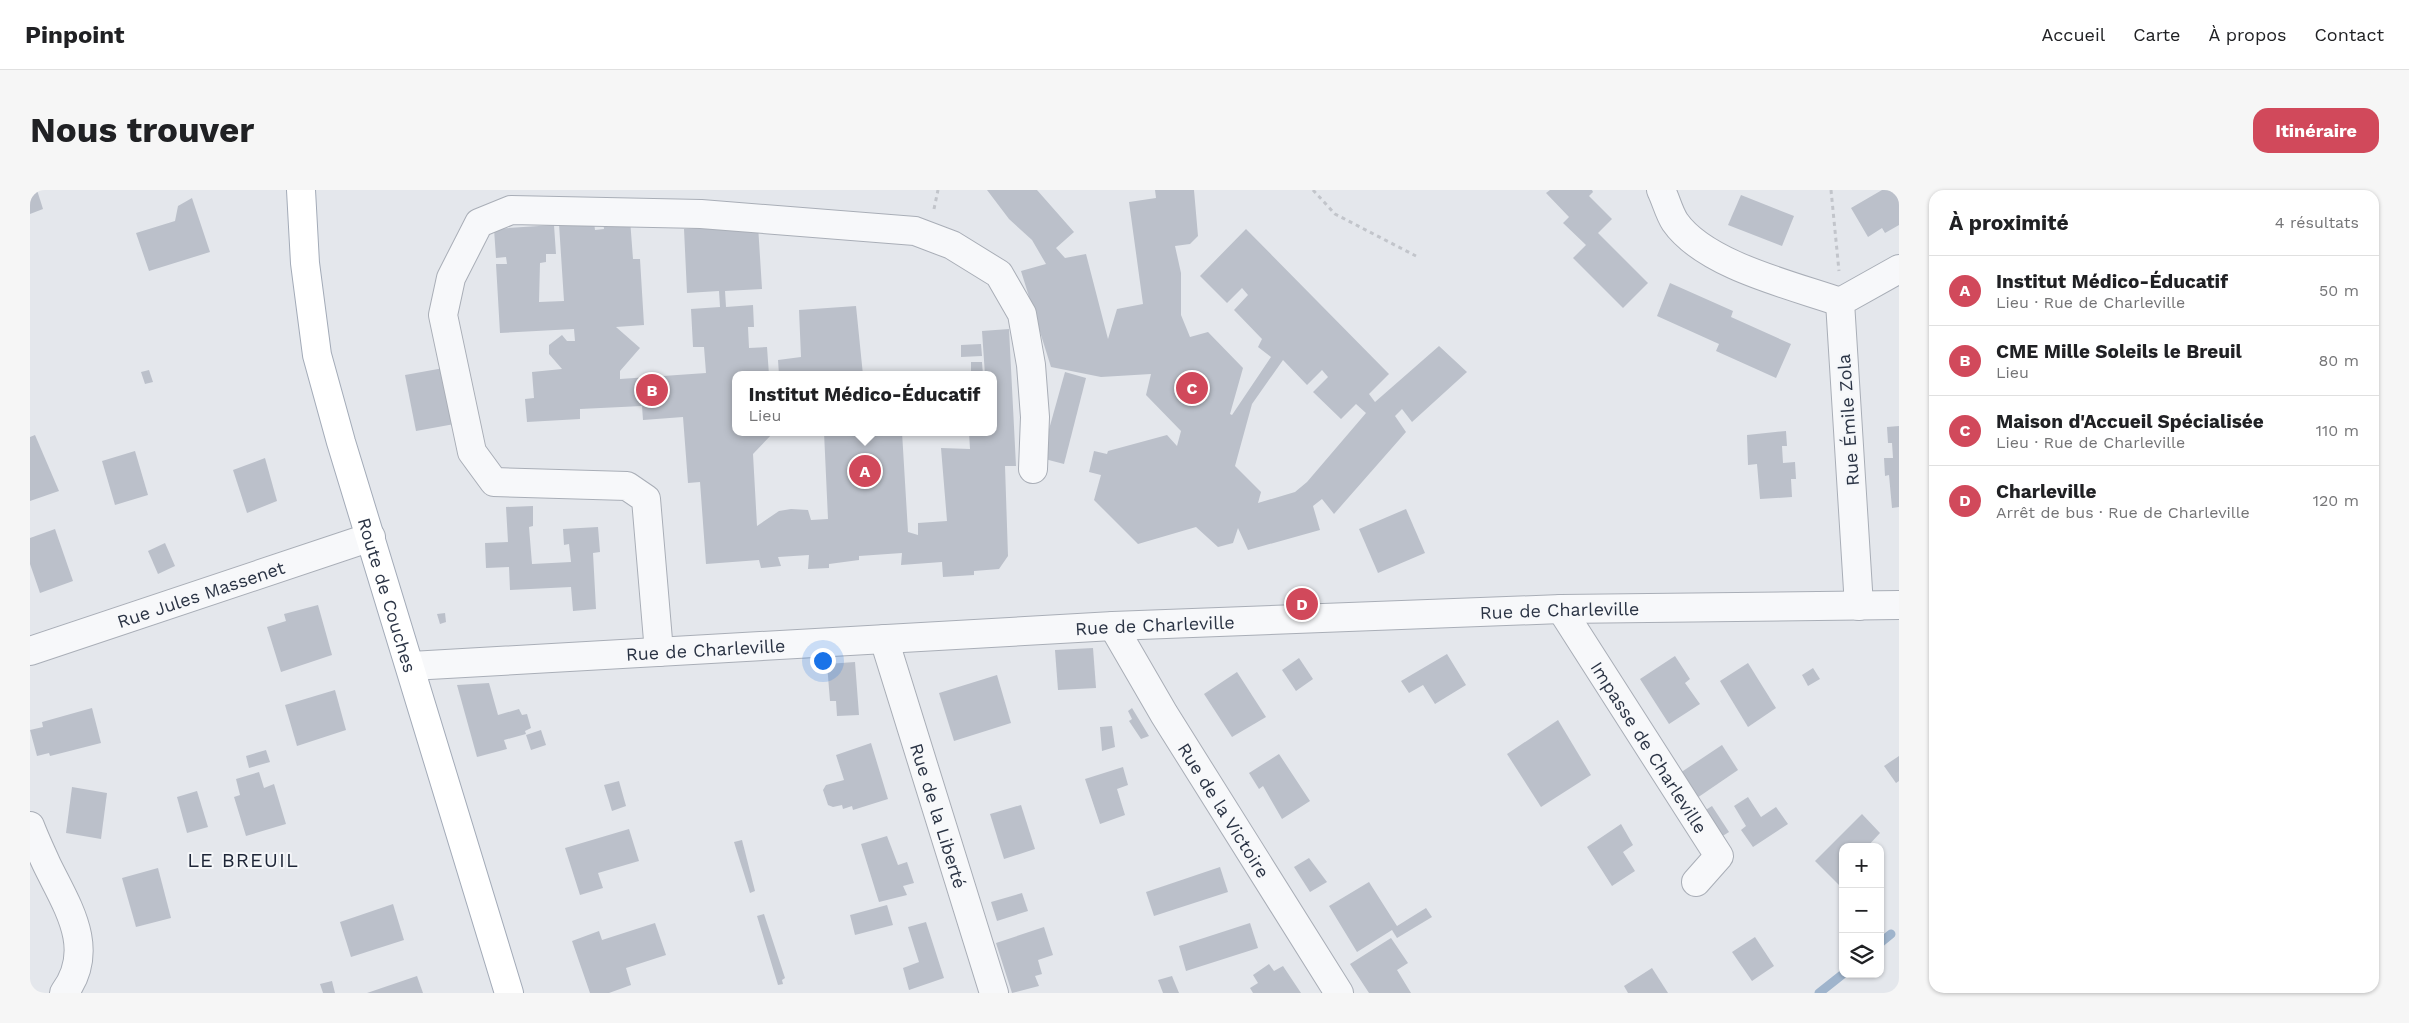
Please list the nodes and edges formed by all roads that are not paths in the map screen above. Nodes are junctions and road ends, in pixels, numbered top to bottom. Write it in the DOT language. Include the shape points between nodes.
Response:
graph roads {
  1 [pos="1661,190"];
  2 [pos="297,193"];
  3 [pos="1899,269"];
  4 [pos="1840,302"];
  5 [pos="1033,469"];
  6 [pos="371,537"];
  7 [pos="1899,605"];
  8 [pos="1860,606"];
  9 [pos="1561,609"];
  10 [pos="1113,626"];
  11 [pos="884,639"];
  12 [pos="30,651"];
  13 [pos="659,652"];
  14 [pos="411,666"];
  15 [pos="30,826"];
  16 [pos="1696,882"];
  17 [pos="64,993"];
  18 [pos="509,993"];
  19 [pos="994,993"];
  20 [pos="1339,993"];
  1 -- 4 [label="street" via="1674,221 1692,241 1724,261"];
  2 -- 6 [label="main road, Route de Couches" via="317,355"];
  3 -- 4 [label="street"];
  4 -- 8 [label="street, Rue Émile Zola"];
  5 -- 13 [label="street" via="1035,417 1031,365 1022,314 999,274 952,244 915,231 700,214 511,210 479,223 451,278 443,314 472,452 494,482 627,486 646,499"];
  6 -- 12 [label="street, Rue Jules Massenet"];
  6 -- 14 [label="main road, Route de Couches"];
  7 -- 8 [label="street, Rue de Charleville"];
  8 -- 9 [label="street, Rue de Charleville"];
  9 -- 10 [label="street, Rue de Charleville"];
  9 -- 16 [label="street, Impasse de Charleville" via="1720,856"];
  10 -- 11 [label="street, Rue de Charleville"];
  10 -- 20 [label="street, Rue de la Victoire" via="1164,714"];
  11 -- 13 [label="street, Rue de Charleville"];
  11 -- 19 [label="street, Rue de la Liberté"];
  13 -- 14 [label="street, Rue de Charleville"];
  14 -- 18 [label="main road, Route de Couches"];
  15 -- 17 [label="street" via="70,908 78,935 79,958"];
}
